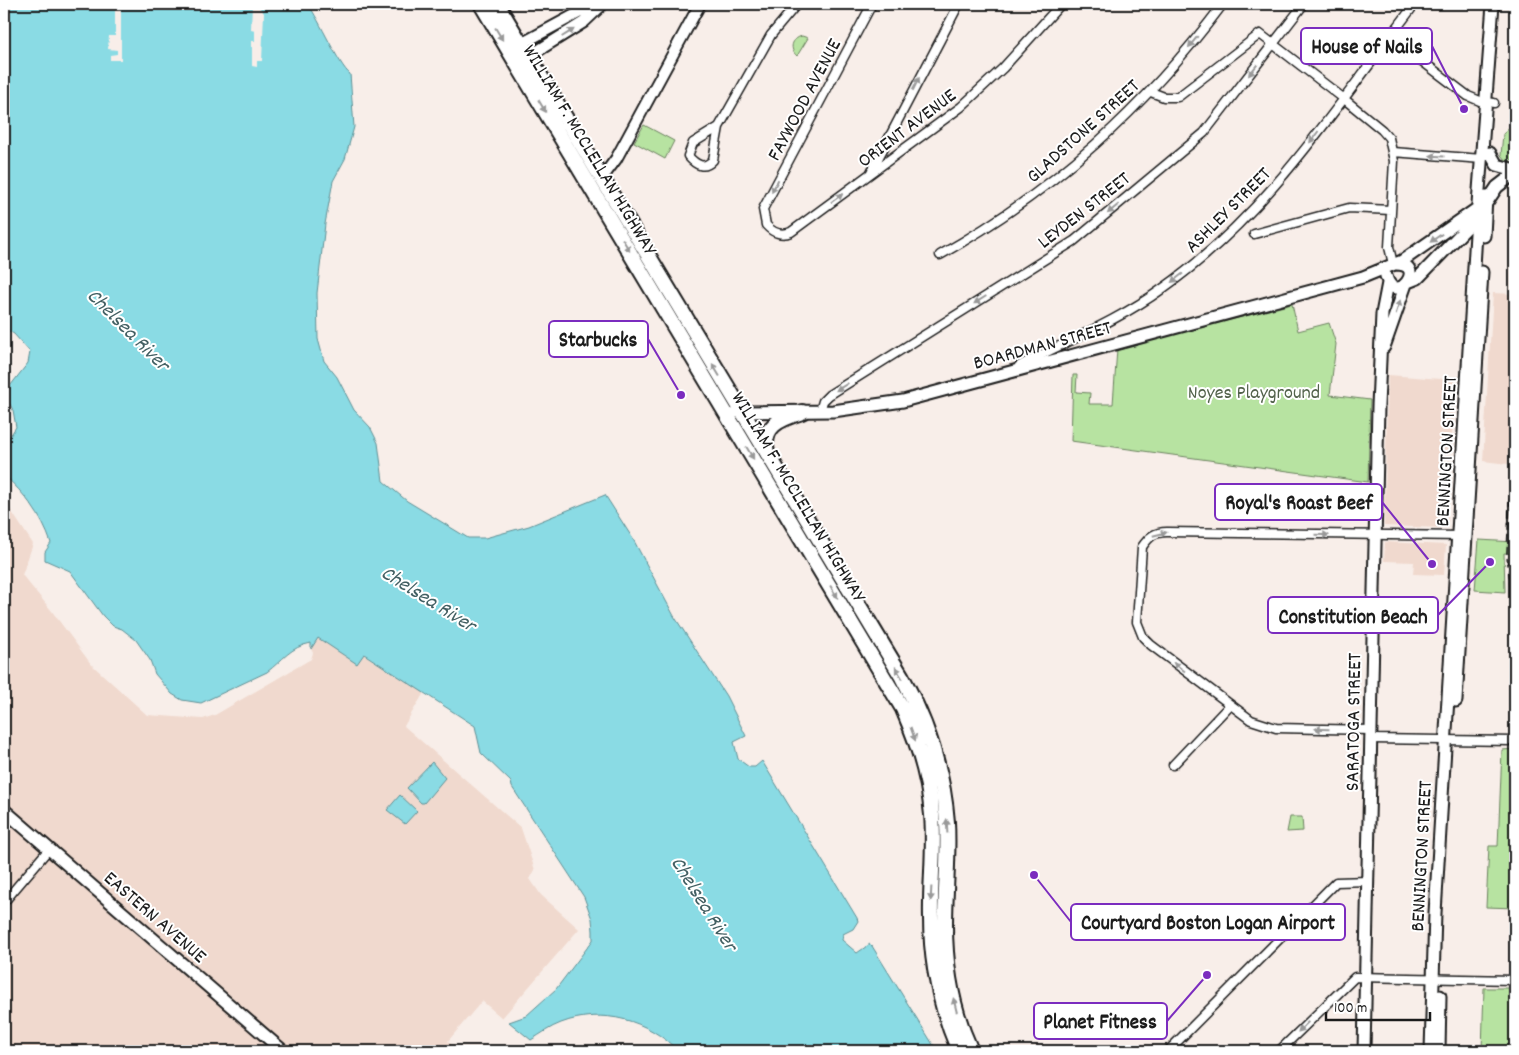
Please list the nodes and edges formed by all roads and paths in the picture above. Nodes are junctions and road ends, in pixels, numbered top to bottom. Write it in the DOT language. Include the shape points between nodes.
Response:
graph roads {
  1 [pos="481,4"];
  2 [pos="497,4"];
  3 [pos="595,4"];
  4 [pos="603,4"];
  5 [pos="700,4"];
  6 [pos="797,4"];
  7 [pos="872,4"];
  8 [pos="959,4"];
  9 [pos="1061,4"];
  10 [pos="1223,4"];
  11 [pos="1304,4"];
  12 [pos="1415,4"];
  13 [pos="1493,4"];
  14 [pos="1501,4"];
  15 [pos="1390,36"];
  16 [pos="521,44"];
  17 [pos="1273,44"];
  18 [pos="1494,49"];
  19 [pos="523,60"];
  20 [pos="1151,92"];
  21 [pos="1343,98"];
  22 [pos="1490,103"];
  23 [pos="719,127"];
  24 [pos="1393,152"];
  25 [pos="1486,156"];
  26 [pos="1515,172"];
  27 [pos="870,174"];
  28 [pos="602,178"];
  29 [pos="764,209"];
  30 [pos="1481,209"];
  31 [pos="1391,210"];
  32 [pos="1254,234"];
  33 [pos="940,255"];
  34 [pos="1392,265"];
  35 [pos="1364,277"];
  36 [pos="1387,281"];
  37 [pos="1407,283"];
  38 [pos="1053,348"];
  39 [pos="1054,361"];
  40 [pos="1380,363"];
  41 [pos="1006,373"];
  42 [pos="725,411"];
  43 [pos="820,411"];
  44 [pos="741,412"];
  45 [pos="802,412"];
  46 [pos="1470,412"];
  47 [pos="768,456"];
  48 [pos="1375,536"];
  49 [pos="1462,536"];
  50 [pos="1230,705"];
  51 [pos="1371,735"];
  52 [pos="1449,741"];
  53 [pos="1513,741"];
  54 [pos="1173,765"];
  55 [pos="4,810"];
  56 [pos="49,849"];
  57 [pos="1368,881"];
  58 [pos="4,902"];
  59 [pos="1366,976"];
  60 [pos="1436,978"];
  61 [pos="1515,980"];
  62 [pos="283,1051"];
  63 [pos="959,1051"];
  64 [pos="971,1051"];
  65 [pos="1168,1051"];
  66 [pos="1279,1051"];
  67 [pos="1364,1051"];
  68 [pos="1431,1051"];
  69 [pos="1439,1051"];
  1 -- 19 [label="highway, WILLIAM F. MCCLELLAN HIGHWAY, one-way"];
  2 -- 16 [label="highway, WILLIAM F. MCCLELLAN HIGHWAY"];
  3 -- 16 [label="street"];
  19 -- 4 [label="street, one-way" via="584,22"];
  5 -- 28 [label="street" via="618,155"];
  6 -- 23 [label="street" via="771,34"];
  7 -- 29 [label="street, FAYWOOD AVENUE, one-way"];
  27 -- 8 [label="street, one-way"];
  9 -- 27 [label="street, ORIENT AVENUE" via="973,97"];
  10 -- 20 [label="street, GLADSTONE STREET, one-way"];
  11 -- 17 [label="street, LEYDEN STREET"];
  12 -- 15 [label="street, ASHLEY STREET"];
  13 -- 18 [label="main road, BENNINGTON STREET"];
  14 -- 18 [label="main road, BENNINGTON STREET"];
  15 -- 21 [label="street, ASHLEY STREET"];
  15 -- 22 [label="street" via="1468,96"];
  16 -- 19 [label="highway, WILLIAM F. MCCLELLAN HIGHWAY"];
  17 -- 20 [label="street" via="1260,34 1178,97 1164,97"];
  17 -- 21 [label="street"];
  17 -- 43 [label="street, LEYDEN STREET, one-way" via="1204,133 1074,241 829,395"];
  18 -- 22 [label="main road, BENNINGTON STREET"];
  19 -- 28 [label="highway, WILLIAM F. MCCLELLAN HIGHWAY"];
  19 -- 42 [label="highway, WILLIAM F. MCCLELLAN HIGHWAY, one-way"];
  20 -- 33 [label="street, GLADSTONE STREET" via="1104,137 1023,204"];
  21 -- 24 [label="street" via="1382,130 1392,144"];
  21 -- 38 [label="street, ASHLEY STREET, one-way" via="1285,175 1193,267 1130,311"];
  22 -- 25 [label="main road, BENNINGTON STREET"];
  23 -- 23 [label="street" via="693,143 688,156 693,162 706,166 713,160"];
  25 -- 24 [label="street, one-way"];
  24 -- 31 [label="street"];
  25 -- 26 [label="main road" via="1497,165"];
  25 -- 30 [label="main road, BENNINGTON STREET"];
  26 -- 30 [label="main road" via="1498,186"];
  29 -- 27 [label="street, ORIENT AVENUE, one-way" via="763,218 768,228 779,234 788,233"];
  44 -- 28 [label="highway, WILLIAM F. MCCLELLAN HIGHWAY, one-way"];
  30 -- 34 [label="main road, one-way"];
  30 -- 37 [label="main road" via="1418,278"];
  30 -- 46 [label="main road, BENNINGTON STREET"];
  30 -- 46 [label="main road, BENNINGTON STREET"];
  31 -- 32 [label="street" via="1349,208"];
  31 -- 34 [label="street" via="1389,250"];
  34 -- 35 [label="main road, BOARDMAN STREET"];
  34 -- 36 [label="main road" via="1386,272"];
  34 -- 37 [label="main road" via="1401,264 1408,269"];
  35 -- 36 [label="main road, BOARDMAN STREET"];
  35 -- 39 [label="main road, BOARDMAN STREET"];
  36 -- 37 [label="main road" via="1397,288"];
  36 -- 40 [label="main road, SARATOGA STREET"];
  40 -- 37 [label="main road, SARATOGA STREET, one-way"];
  38 -- 39 [label="street"];
  38 -- 41 [label="street, ASHLEY STREET"];
  39 -- 41 [label="main road, BOARDMAN STREET"];
  40 -- 48 [label="main road, SARATOGA STREET"];
  41 -- 43 [label="main road, BOARDMAN STREET" via="895,402"];
  42 -- 44 [label="main road, BOARDMAN STREET"];
  42 -- 63 [label="highway, WILLIAM F. MCCLELLAN HIGHWAY, one-way" via="892,687 915,738 927,780 932,816 934,961 944,1010"];
  43 -- 45 [label="main road, BOARDMAN STREET"];
  44 -- 45 [label="main road, BOARDMAN STREET"];
  44 -- 47 [label="highway, WILLIAM F. MCCLELLAN HIGHWAY"];
  45 -- 47 [label="highway" via="770,428 766,441"];
  46 -- 49 [label="main road, BENNINGTON STREET"];
  64 -- 47 [label="highway, WILLIAM F. MCCLELLAN HIGHWAY, one-way" via="955,1007 946,959 947,823 941,779 930,737 902,677"];
  48 -- 49 [label="street"];
  50 -- 48 [label="street, one-way" via="1150,645 1140,630 1137,616 1139,561 1142,546 1149,537 1158,532"];
  48 -- 51 [label="main road, SARATOGA STREET"];
  49 -- 52 [label="main road, BENNINGTON STREET"];
  51 -- 50 [label="street, one-way" via="1267,727 1250,720"];
  50 -- 54 [label="street"];
  51 -- 52 [label="street"];
  51 -- 57 [label="main road, SARATOGA STREET"];
  52 -- 53 [label="street"];
  52 -- 60 [label="main road, BENNINGTON STREET"];
  55 -- 56 [label="main road, EASTERN AVENUE"];
  56 -- 58 [label="street"];
  56 -- 62 [label="main road, EASTERN AVENUE"];
  57 -- 59 [label="main road, SARATOGA STREET"];
  57 -- 65 [label="street" via="1335,883"];
  59 -- 60 [label="street"];
  59 -- 66 [label="street, one-way" via="1351,978"];
  59 -- 67 [label="main road, SARATOGA STREET"];
  60 -- 61 [label="street"];
  60 -- 68 [label="main road, BENNINGTON STREET"];
  60 -- 69 [label="main road, BENNINGTON STREET"];
}
